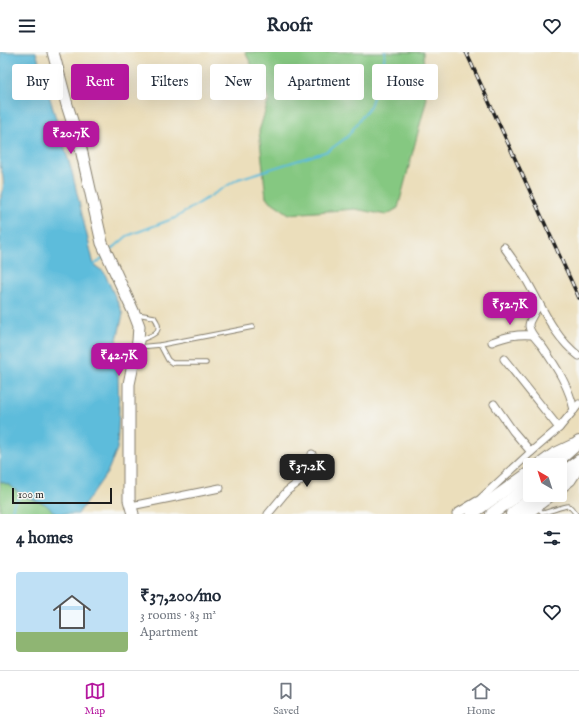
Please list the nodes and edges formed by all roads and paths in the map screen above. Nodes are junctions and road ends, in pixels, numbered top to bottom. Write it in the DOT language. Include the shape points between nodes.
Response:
graph roads {
  1 [pos="53,52"];
  2 [pos="504,247"];
  3 [pos="539,304"];
  4 [pos="134,313"];
  5 [pos="253,327"];
  6 [pos="532,335"];
  7 [pos="492,342"];
  8 [pos="137,344"];
  9 [pos="160,345"];
  10 [pos="579,356"];
  11 [pos="504,359"];
  12 [pos="206,363"];
  13 [pos="494,404"];
  14 [pos="576,407"];
  15 [pos="560,428"];
  16 [pos="579,442"];
  17 [pos="531,452"];
  18 [pos="312,454"];
  19 [pos="549,458"];
  20 [pos="561,458"];
  21 [pos="579,461"];
  22 [pos="579,466"];
  23 [pos="567,470"];
  24 [pos="523,477"];
  25 [pos="567,482"];
  26 [pos="220,488"];
  27 [pos="523,490"];
  28 [pos="492,500"];
  29 [pos="477,502"];
  30 [pos="534,502"];
  31 [pos="535,502"];
  32 [pos="536,502"];
  33 [pos="130,508"];
  34 [pos="268,514"];
  35 [pos="458,514"];
  36 [pos="472,514"];
  37 [pos="492,514"];
  38 [pos="512,514"];
  39 [pos="526,514"];
  40 [pos="576,514"];
  1 -- 4 [label="main road" via="81,149 102,243"];
  2 -- 3 [label="street"];
  3 -- 6 [label="street" via="534,316 529,320"];
  3 -- 10 [label="street" via="559,336"];
  4 -- 8 [label="main road" via="138,326"];
  4 -- 8 [label="lane" via="154,317 158,323 155,334"];
  5 -- 9 [label="lane"];
  6 -- 7 [label="street" via="509,335"];
  6 -- 14 [label="street" via="564,381"];
  8 -- 9 [label="lane"];
  8 -- 33 [label="main road" via="129,384"];
  9 -- 12 [label="lane" via="172,363"];
  11 -- 15 [label="street"];
  13 -- 17 [label="street"];
  14 -- 15 [label="street"];
  15 -- 17 [label="street"];
  16 -- 19 [label="main road"];
  16 -- 20 [label="highway"];
  17 -- 29 [label="street"];
  18 -- 34 [label="street" via="315,470 288,491"];
  21 -- 23 [label="highway"];
  22 -- 25 [label="main road"];
  24 -- 28 [label="main road"];
  26 -- 33 [label="street"];
  27 -- 37 [label="highway"];
  28 -- 29 [label="street"];
  28 -- 36 [label="main road"];
  29 -- 35 [label="street"];
  30 -- 38 [label="highway"];
  31 -- 39 [label="main road"];
  32 -- 40 [label="lane" via="542,513 570,506"];
}
